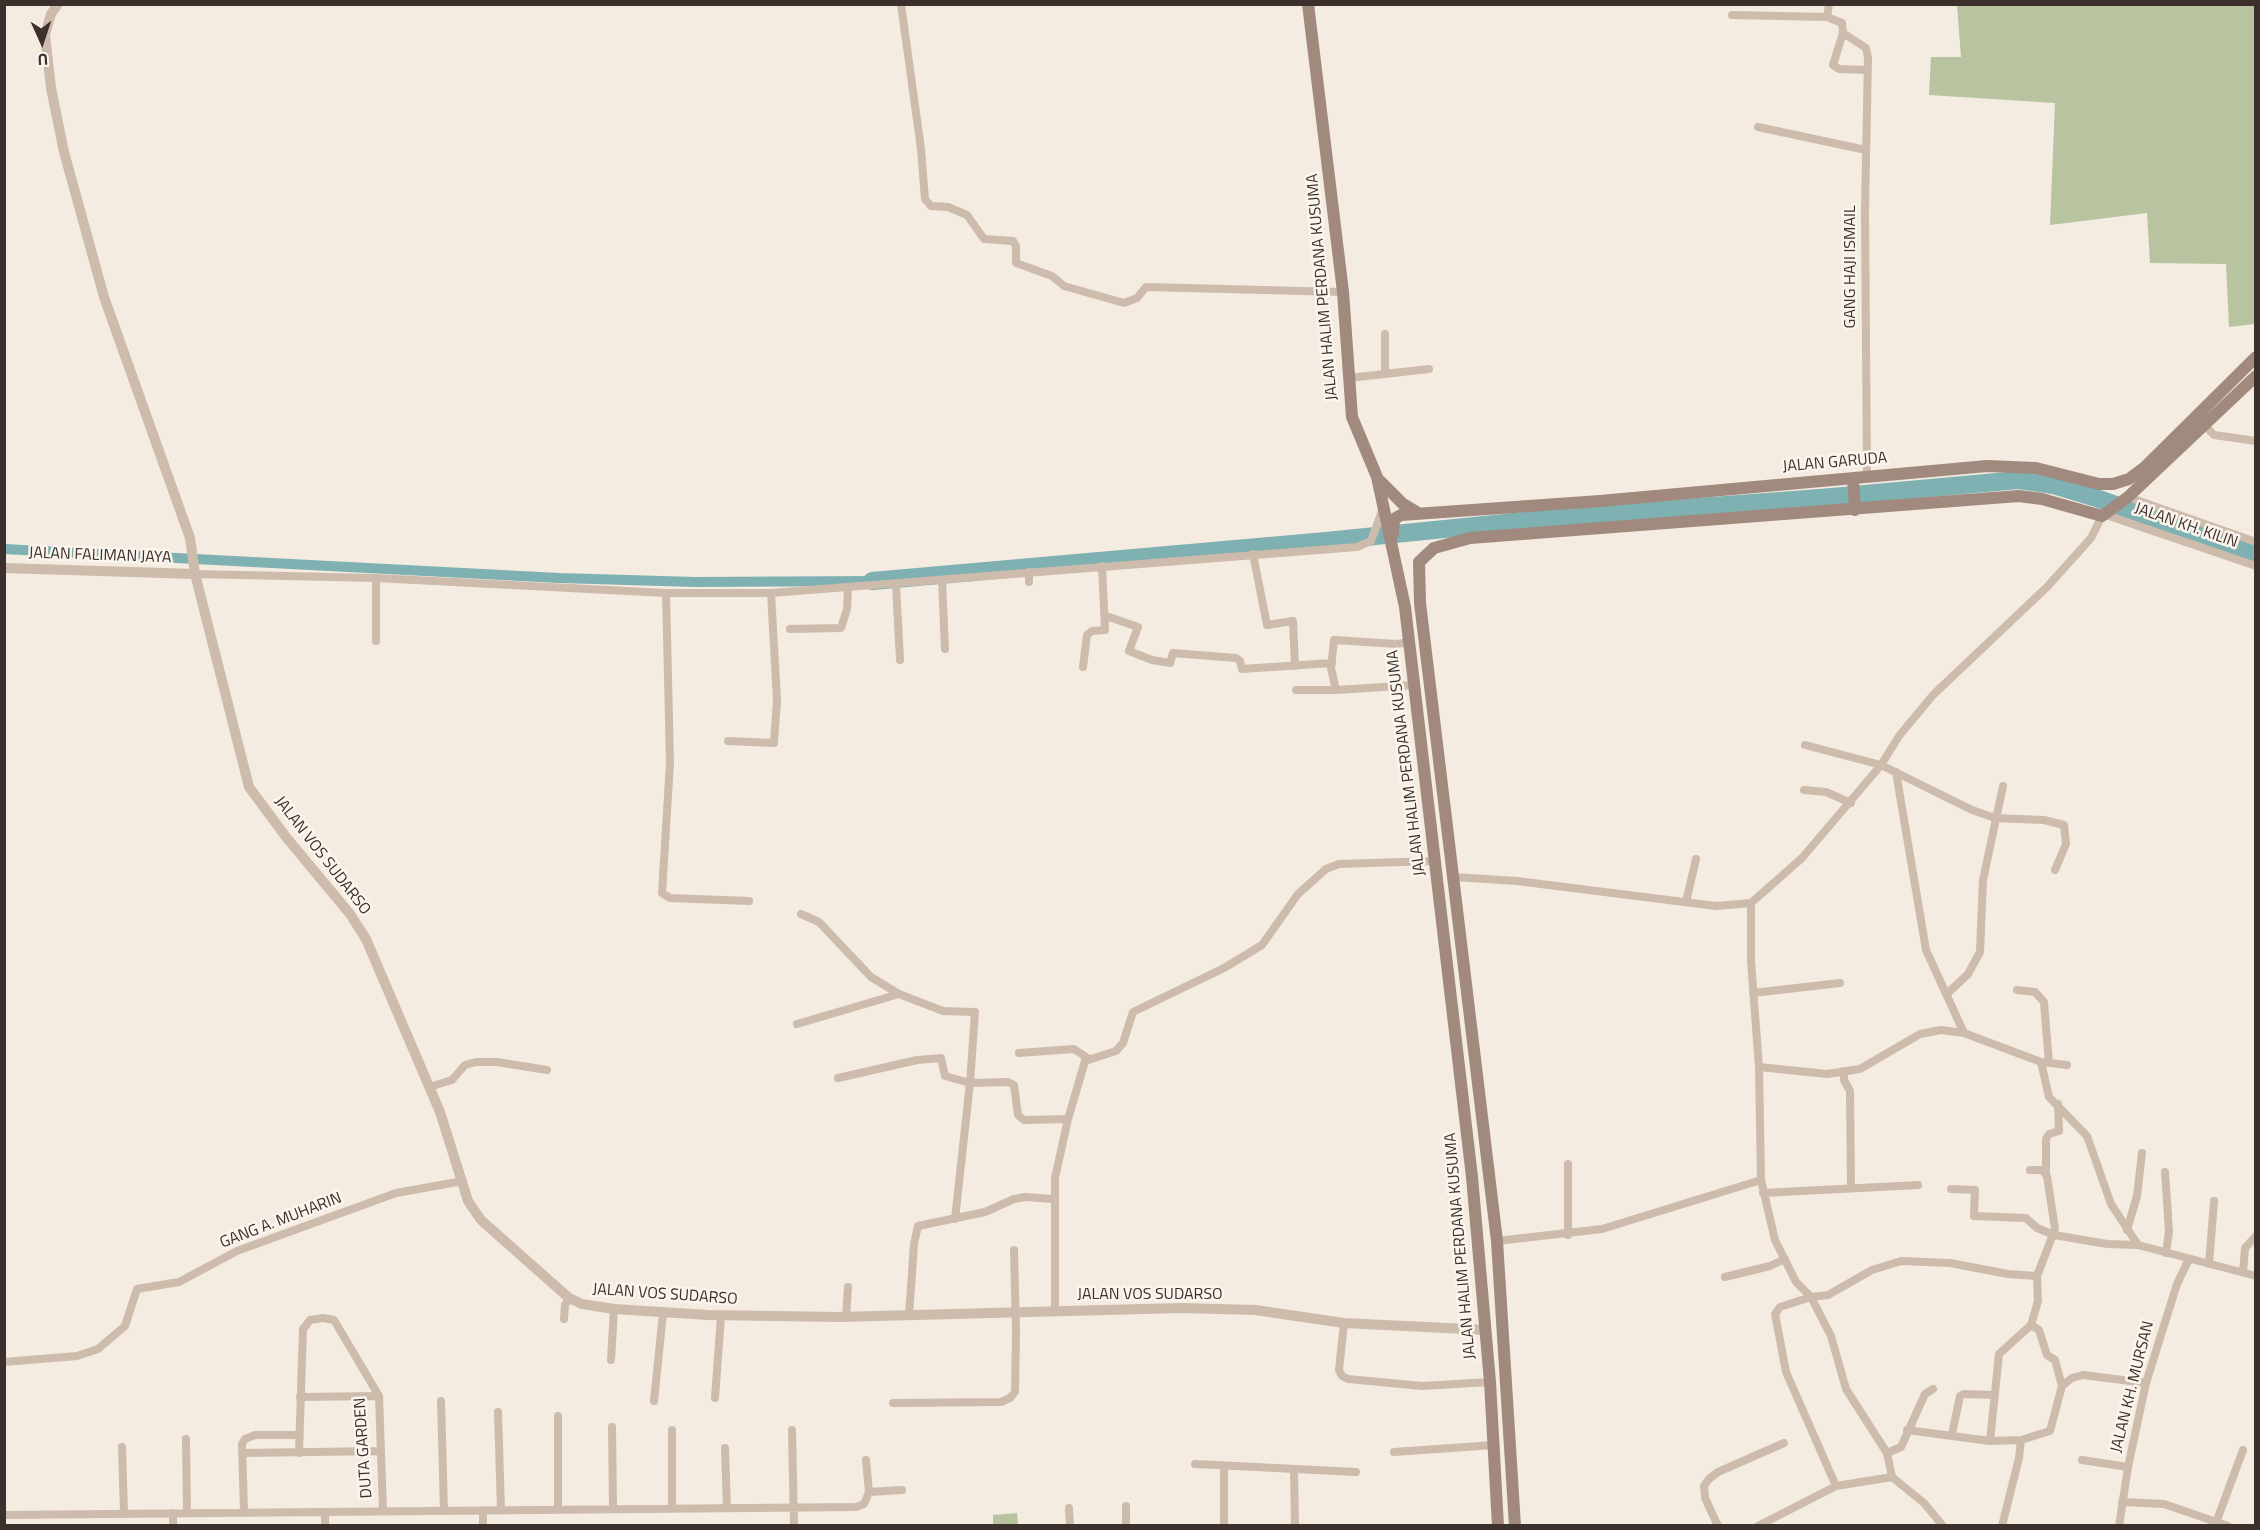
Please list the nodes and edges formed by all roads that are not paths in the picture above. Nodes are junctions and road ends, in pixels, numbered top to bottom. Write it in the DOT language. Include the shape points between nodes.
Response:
graph roads {
  1 [pos="58,4"];
  2 [pos="902,4"];
  3 [pos="1308,4"];
  4 [pos="1829,4"];
  5 [pos="1732,15"];
  6 [pos="1827,17"];
  7 [pos="1843,33"];
  8 [pos="1867,70"];
  9 [pos="1758,127"];
  10 [pos="1866,150"];
  11 [pos="1343,292"];
  12 [pos="1385,334"];
  13 [pos="2256,357"];
  14 [pos="1429,369"];
  15 [pos="1385,374"];
  16 [pos="2256,376"];
  17 [pos="1349,378"];
  18 [pos="2205,426"];
  19 [pos="2256,441"];
  20 [pos="1377,477"];
  21 [pos="1867,477"];
  22 [pos="1853,483"];
  23 [pos="2127,499"];
  24 [pos="1855,508"];
  25 [pos="1418,513"];
  26 [pos="2106,515"];
  27 [pos="1389,535"];
  28 [pos="2256,542"];
  29 [pos="1252,554"];
  30 [pos="1102,566"];
  31 [pos="2256,566"];
  32 [pos="4,568"];
  33 [pos="195,571"];
  34 [pos="1029,572"];
  35 [pos="376,578"];
  36 [pos="942,580"];
  37 [pos="1029,582"];
  38 [pos="896,585"];
  39 [pos="848,589"];
  40 [pos="666,593"];
  41 [pos="771,593"];
  42 [pos="1106,616"];
  43 [pos="790,629"];
  44 [pos="376,640"];
  45 [pos="1409,642"];
  46 [pos="945,649"];
  47 [pos="900,660"];
  48 [pos="1332,663"];
  49 [pos="1083,666"];
  50 [pos="1295,666"];
  51 [pos="1414,685"];
  52 [pos="1296,690"];
  53 [pos="1336,690"];
  54 [pos="728,741"];
  55 [pos="1805,745"];
  56 [pos="1881,765"];
  57 [pos="1896,772"];
  58 [pos="2002,786"];
  59 [pos="1804,790"];
  60 [pos="1851,803"];
  61 [pos="1995,818"];
  62 [pos="1696,859"];
  63 [pos="1436,861"];
  64 [pos="2055,870"];
  65 [pos="1454,877"];
  66 [pos="748,901"];
  67 [pos="1686,902"];
  68 [pos="1751,903"];
  69 [pos="801,914"];
  70 [pos="1840,983"];
  71 [pos="2017,990"];
  72 [pos="1469,993"];
  73 [pos="1753,993"];
  74 [pos="1948,993"];
  75 [pos="898,994"];
  76 [pos="1451,996"];
  77 [pos="797,1024"];
  78 [pos="1964,1033"];
  79 [pos="1019,1053"];
  80 [pos="1089,1059"];
  81 [pos="2045,1062"];
  82 [pos="2067,1065"];
  83 [pos="1759,1067"];
  84 [pos="547,1070"];
  85 [pos="1844,1071"];
  86 [pos="1478,1074"];
  87 [pos="1459,1076"];
  88 [pos="837,1078"];
  89 [pos="970,1083"];
  90 [pos="429,1086"];
  91 [pos="2058,1104"];
  92 [pos="1068,1119"];
  93 [pos="2142,1153"];
  94 [pos="1568,1164"];
  95 [pos="2031,1170"];
  96 [pos="2165,1172"];
  97 [pos="2046,1174"];
  98 [pos="1761,1180"];
  99 [pos="463,1181"];
  100 [pos="1918,1185"];
  101 [pos="1851,1188"];
  102 [pos="1951,1189"];
  103 [pos="1763,1193"];
  104 [pos="1053,1199"];
  105 [pos="2214,1201"];
  106 [pos="955,1219"];
  107 [pos="2127,1230"];
  108 [pos="1568,1235"];
  109 [pos="2054,1235"];
  110 [pos="2256,1236"];
  111 [pos="1497,1241"];
  112 [pos="2138,1245"];
  113 [pos="1014,1250"];
  114 [pos="2166,1253"];
  115 [pos="1785,1259"];
  116 [pos="2189,1259"];
  117 [pos="2210,1264"];
  118 [pos="2243,1272"];
  119 [pos="2037,1276"];
  120 [pos="2256,1276"];
  121 [pos="1725,1277"];
  122 [pos="848,1287"];
  123 [pos="1812,1297"];
  124 [pos="569,1298"];
  125 [pos="614,1309"];
  126 [pos="1055,1311"];
  127 [pos="1015,1312"];
  128 [pos="663,1313"];
  129 [pos="721,1315"];
  130 [pos="909,1315"];
  131 [pos="846,1317"];
  132 [pos="564,1319"];
  133 [pos="1344,1323"];
  134 [pos="2031,1325"];
  135 [pos="1486,1330"];
  136 [pos="611,1360"];
  137 [pos="4,1362"];
  138 [pos="1490,1383"];
  139 [pos="2146,1383"];
  140 [pos="2062,1386"];
  141 [pos="1933,1389"];
  142 [pos="1994,1395"];
  143 [pos="379,1396"];
  144 [pos="300,1397"];
  145 [pos="715,1398"];
  146 [pos="441,1401"];
  147 [pos="654,1401"];
  148 [pos="893,1403"];
  149 [pos="498,1412"];
  150 [pos="558,1416"];
  151 [pos="612,1427"];
  152 [pos="672,1430"];
  153 [pos="792,1430"];
  154 [pos="1907,1430"];
  155 [pos="1952,1434"];
  156 [pos="299,1435"];
  157 [pos="186,1440"];
  158 [pos="2021,1440"];
  159 [pos="1989,1441"];
  160 [pos="1784,1443"];
  161 [pos="1494,1445"];
  162 [pos="122,1447"];
  163 [pos="725,1448"];
  164 [pos="2242,1450"];
  165 [pos="381,1451"];
  166 [pos="1394,1452"];
  167 [pos="243,1453"];
  168 [pos="299,1453"];
  169 [pos="1887,1453"];
  170 [pos="866,1460"];
  171 [pos="2082,1460"];
  172 [pos="1195,1464"];
  173 [pos="1224,1467"];
  174 [pos="2128,1467"];
  175 [pos="1294,1468"];
  176 [pos="1356,1472"];
  177 [pos="1892,1477"];
  178 [pos="1836,1486"];
  179 [pos="902,1490"];
  180 [pos="869,1492"];
  181 [pos="2122,1502"];
  182 [pos="1126,1506"];
  183 [pos="613,1508"];
  184 [pos="672,1508"];
  185 [pos="727,1508"];
  186 [pos="794,1508"];
  187 [pos="1069,1508"];
  188 [pos="558,1509"];
  189 [pos="501,1510"];
  190 [pos="383,1511"];
  191 [pos="444,1511"];
  192 [pos="483,1511"];
  193 [pos="244,1512"];
  194 [pos="325,1512"];
  195 [pos="124,1513"];
  196 [pos="173,1513"];
  197 [pos="187,1513"];
  198 [pos="4,1515"];
  199 [pos="2217,1520"];
  200 [pos="173,1526"];
  201 [pos="325,1526"];
  202 [pos="483,1526"];
  203 [pos="794,1526"];
  204 [pos="1070,1526"];
  205 [pos="1126,1526"];
  206 [pos="1224,1526"];
  207 [pos="1295,1526"];
  208 [pos="1498,1526"];
  209 [pos="1515,1526"];
  210 [pos="1718,1526"];
  211 [pos="1758,1526"];
  212 [pos="1942,1526"];
  213 [pos="2002,1526"];
  214 [pos="2120,1526"];
  215 [pos="2228,1526"];
  1 -- 33 [label="street, JALAN VOS SUDARSO" via="45,35 64,152 104,297 190,538"];
  2 -- 11 [label="street" via="925,199 931,206 948,207 967,215 984,239 1013,241 1016,262 1052,276 1064,286 1124,303 1137,298 1146,287"];
  3 -- 11 [label="main road, JALAN HALIM PERDANA KUSUMA"];
  4 -- 6 [label="street"];
  5 -- 6 [label="street"];
  6 -- 7 [label="street" via="1842,23"];
  7 -- 8 [label="street, GANG HAJI ISMAIL" via="1866,48"];
  7 -- 8 [label="street" via="1833,65 1839,69"];
  8 -- 10 [label="street, GANG HAJI ISMAIL"];
  9 -- 10 [label="street"];
  10 -- 21 [label="street, GANG HAJI ISMAIL"];
  11 -- 17 [label="main road, JALAN HALIM PERDANA KUSUMA"];
  12 -- 15 [label="street"];
  13 -- 21 [label="main road, JALAN GARUDA" via="2145,466 2129,479 2113,484 2036,468 1987,466"];
  14 -- 15 [label="street"];
  15 -- 17 [label="street"];
  16 -- 18 [label="main road"];
  17 -- 20 [label="main road, JALAN HALIM PERDANA KUSUMA" via="1352,417"];
  18 -- 19 [label="street" via="2214,435"];
  18 -- 23 [label="main road"];
  20 -- 25 [label="main road" via="1389,492"];
  20 -- 27 [label="main road, JALAN HALIM PERDANA KUSUMA"];
  21 -- 22 [label="main road, JALAN GARUDA"];
  22 -- 24 [label="main road"];
  22 -- 25 [label="main road, JALAN GARUDA"];
  23 -- 26 [label="main road"];
  23 -- 28 [label="street, JALAN KH. KILIN"];
  24 -- 26 [label="main road" via="2019,496"];
  24 -- 65 [label="main road, JALAN HALIM PERDANA KUSUMA" via="1470,537 1434,548 1419,562 1420,603"];
  25 -- 27 [label="main road, JALAN GARUDA" via="1394,519"];
  26 -- 31 [label="street, JALAN KH. KILIN"];
  26 -- 56 [label="street" via="2047,587 1933,695"];
  27 -- 29 [label="street" via="1357,547"];
  27 -- 45 [label="main road, JALAN HALIM PERDANA KUSUMA"];
  29 -- 30 [label="street"];
  29 -- 50 [label="street" via="1267,625 1293,621"];
  30 -- 34 [label="street"];
  30 -- 42 [label="street"];
  32 -- 33 [label="street, JALAN FALIMAN JAYA"];
  33 -- 35 [label="street"];
  33 -- 90 [label="street, JALAN VOS SUDARSO" via="249,787 358,925"];
  34 -- 36 [label="street"];
  34 -- 37 [label="street"];
  35 -- 40 [label="street"];
  35 -- 44 [label="street"];
  36 -- 38 [label="street"];
  36 -- 46 [label="street"];
  38 -- 39 [label="street"];
  38 -- 47 [label="street"];
  39 -- 41 [label="street"];
  39 -- 43 [label="street" via="841,628"];
  40 -- 41 [label="street"];
  40 -- 66 [label="street" via="670,763 662,893 670,898"];
  41 -- 54 [label="street" via="777,700 774,743"];
  42 -- 49 [label="street" via="1105,630 1088,635"];
  42 -- 50 [label="street" via="1138,627 1129,651 1152,660 1170,663 1173,652 1236,658 1242,669"];
  45 -- 48 [label="street" via="1334,640"];
  45 -- 51 [label="main road, JALAN HALIM PERDANA KUSUMA"];
  48 -- 50 [label="street"];
  48 -- 53 [label="street"];
  51 -- 53 [label="street"];
  51 -- 63 [label="main road, JALAN HALIM PERDANA KUSUMA"];
  52 -- 53 [label="street"];
  55 -- 56 [label="street"];
  56 -- 57 [label="street"];
  56 -- 60 [label="street"];
  57 -- 61 [label="street"];
  57 -- 74 [label="street" via="1924,942"];
  58 -- 61 [label="street"];
  59 -- 60 [label="street" via="1826,792"];
  60 -- 68 [label="street" via="1802,858"];
  61 -- 64 [label="street" via="2064,825 2066,844"];
  61 -- 74 [label="street" via="1983,880 1980,952 1968,974"];
  62 -- 67 [label="street"];
  63 -- 76 [label="main road, JALAN HALIM PERDANA KUSUMA"];
  63 -- 80 [label="street" via="1339,864 1326,869 1298,894 1262,945 1133,1012 1116,1051"];
  65 -- 67 [label="street"];
  65 -- 72 [label="main road, JALAN HALIM PERDANA KUSUMA"];
  67 -- 68 [label="street" via="1716,906"];
  68 -- 73 [label="street"];
  69 -- 75 [label="street" via="819,922 871,977"];
  70 -- 73 [label="street"];
  71 -- 81 [label="street" via="2035,992 2044,1002"];
  72 -- 76 [label="main road"];
  72 -- 86 [label="main road, JALAN HALIM PERDANA KUSUMA"];
  73 -- 83 [label="street"];
  74 -- 78 [label="street"];
  75 -- 77 [label="street"];
  75 -- 89 [label="street" via="943,1011 975,1012"];
  76 -- 87 [label="main road, JALAN HALIM PERDANA KUSUMA"];
  78 -- 81 [label="street"];
  78 -- 85 [label="street" via="1941,1030 1920,1034 1860,1069"];
  79 -- 80 [label="street" via="1074,1049"];
  80 -- 92 [label="street" via="1085,1061"];
  81 -- 82 [label="street"];
  81 -- 91 [label="street" via="2046,1090"];
  83 -- 85 [label="street" via="1815,1073"];
  83 -- 98 [label="street"];
  84 -- 90 [label="street" via="476,1062 465,1065 452,1080"];
  85 -- 101 [label="street" via="1850,1091"];
  86 -- 87 [label="main road"];
  86 -- 111 [label="main road, JALAN HALIM PERDANA KUSUMA"];
  87 -- 135 [label="main road, JALAN HALIM PERDANA KUSUMA"];
  88 -- 89 [label="street" via="941,1058 945,1076"];
  89 -- 92 [label="street" via="1014,1085 1018,1115 1024,1120"];
  89 -- 106 [label="street"];
  90 -- 99 [label="street, JALAN VOS SUDARSO"];
  91 -- 97 [label="street" via="2059,1131 2046,1139"];
  91 -- 107 [label="street" via="2087,1136 2111,1204"];
  92 -- 104 [label="street"];
  93 -- 107 [label="street" via="2137,1196"];
  94 -- 108 [label="street"];
  95 -- 97 [label="street"];
  96 -- 114 [label="street" via="2169,1231"];
  97 -- 109 [label="street"];
  98 -- 103 [label="street"];
  98 -- 108 [label="street" via="1602,1229"];
  99 -- 124 [label="street, JALAN VOS SUDARSO" via="468,1201 481,1220"];
  99 -- 137 [label="street, GANG A. MUHARIN" via="396,1193 237,1251 178,1282 137,1289 125,1326 98,1350 77,1356"];
  100 -- 101 [label="street"];
  101 -- 103 [label="street"];
  102 -- 109 [label="street" via="1975,1190 1974,1216 2026,1218"];
  103 -- 115 [label="street" via="1775,1240"];
  104 -- 106 [label="street" via="1014,1198 985,1212"];
  104 -- 126 [label="street"];
  105 -- 117 [label="street"];
  106 -- 130 [label="street" via="918,1226"];
  107 -- 112 [label="street"];
  108 -- 111 [label="street"];
  109 -- 112 [label="street"];
  109 -- 119 [label="street"];
  110 -- 118 [label="street" via="2245,1248"];
  111 -- 209 [label="main road, JALAN HALIM PERDANA KUSUMA"];
  112 -- 114 [label="street"];
  113 -- 127 [label="street"];
  114 -- 116 [label="street"];
  115 -- 121 [label="street"];
  115 -- 123 [label="street" via="1796,1282"];
  116 -- 117 [label="street"];
  116 -- 139 [label="street, JALAN KH. MURSAN" via="2177,1284"];
  117 -- 118 [label="street"];
  118 -- 120 [label="street"];
  119 -- 123 [label="street" via="1901,1260 1872,1270 1828,1295"];
  119 -- 134 [label="street" via="2038,1301"];
  122 -- 131 [label="street"];
  123 -- 169 [label="street" via="1831,1336 1846,1389"];
  123 -- 178 [label="street" via="1780,1307 1775,1322 1786,1372"];
  124 -- 125 [label="street, JALAN VOS SUDARSO"];
  124 -- 132 [label="street"];
  125 -- 128 [label="street, JALAN VOS SUDARSO"];
  125 -- 136 [label="street"];
  126 -- 127 [label="street, JALAN VOS SUDARSO"];
  126 -- 133 [label="street, JALAN VOS SUDARSO" via="1255,1310"];
  127 -- 130 [label="street, JALAN VOS SUDARSO"];
  127 -- 148 [label="street" via="1015,1392 1010,1398"];
  128 -- 129 [label="street, JALAN VOS SUDARSO"];
  128 -- 147 [label="street"];
  129 -- 131 [label="street, JALAN VOS SUDARSO"];
  129 -- 145 [label="street"];
  130 -- 131 [label="street, JALAN VOS SUDARSO"];
  133 -- 135 [label="street, JALAN VOS SUDARSO"];
  133 -- 138 [label="street" via="1339,1370 1348,1379 1422,1386"];
  134 -- 140 [label="street" via="2039,1330 2047,1355 2055,1360"];
  134 -- 142 [label="street" via="1999,1354"];
  135 -- 138 [label="main road, JALAN HALIM PERDANA KUSUMA"];
  138 -- 161 [label="main road, JALAN HALIM PERDANA KUSUMA"];
  139 -- 140 [label="street" via="2083,1375"];
  139 -- 174 [label="street, JALAN KH. MURSAN"];
  140 -- 158 [label="street" via="2050,1431"];
  141 -- 154 [label="street" via="1925,1394"];
  142 -- 155 [label="street" via="1960,1396"];
  142 -- 159 [label="street"];
  143 -- 144 [label="street"];
  143 -- 144 [label="street, DUTA GARDEN" via="334,1320 323,1318 310,1320 303,1329"];
  143 -- 165 [label="street, DUTA GARDEN"];
  144 -- 156 [label="street, DUTA GARDEN"];
  146 -- 191 [label="street"];
  149 -- 189 [label="street"];
  150 -- 188 [label="street"];
  151 -- 183 [label="street"];
  152 -- 184 [label="street"];
  153 -- 186 [label="street"];
  154 -- 155 [label="street"];
  154 -- 169 [label="street" via="1901,1447"];
  155 -- 159 [label="street"];
  156 -- 167 [label="street" via="249,1436 242,1444"];
  156 -- 168 [label="street, DUTA GARDEN"];
  157 -- 197 [label="street"];
  158 -- 159 [label="street"];
  158 -- 213 [label="street"];
  160 -- 210 [label="street" via="1709,1479 1704,1486 1705,1498"];
  161 -- 166 [label="street"];
  161 -- 208 [label="main road, JALAN HALIM PERDANA KUSUMA"];
  162 -- 195 [label="street"];
  163 -- 185 [label="street"];
  164 -- 199 [label="street"];
  165 -- 168 [label="street"];
  165 -- 190 [label="street, DUTA GARDEN"];
  167 -- 168 [label="street"];
  167 -- 193 [label="street"];
  169 -- 177 [label="street"];
  170 -- 180 [label="street"];
  171 -- 174 [label="street"];
  172 -- 173 [label="street"];
  173 -- 175 [label="street"];
  173 -- 206 [label="street"];
  174 -- 181 [label="street, JALAN KH. MURSAN"];
  175 -- 176 [label="street"];
  175 -- 207 [label="street"];
  177 -- 178 [label="street"];
  177 -- 212 [label="street" via="1924,1503"];
  178 -- 211 [label="street"];
  179 -- 180 [label="street"];
  180 -- 186 [label="street" via="859,1506"];
  181 -- 199 [label="street" via="2164,1504"];
  181 -- 214 [label="street, JALAN KH. MURSAN"];
  182 -- 205 [label="street"];
  183 -- 184 [label="street"];
  183 -- 188 [label="street"];
  184 -- 185 [label="street"];
  185 -- 186 [label="street"];
  186 -- 203 [label="street"];
  187 -- 204 [label="street"];
  188 -- 189 [label="street"];
  189 -- 192 [label="street"];
  190 -- 191 [label="street"];
  190 -- 194 [label="street"];
  191 -- 192 [label="street"];
  192 -- 202 [label="street"];
  193 -- 194 [label="street"];
  193 -- 197 [label="street"];
  194 -- 201 [label="street"];
  195 -- 196 [label="street"];
  195 -- 198 [label="street"];
  196 -- 197 [label="street"];
  196 -- 200 [label="street"];
  199 -- 215 [label="street"];
}
